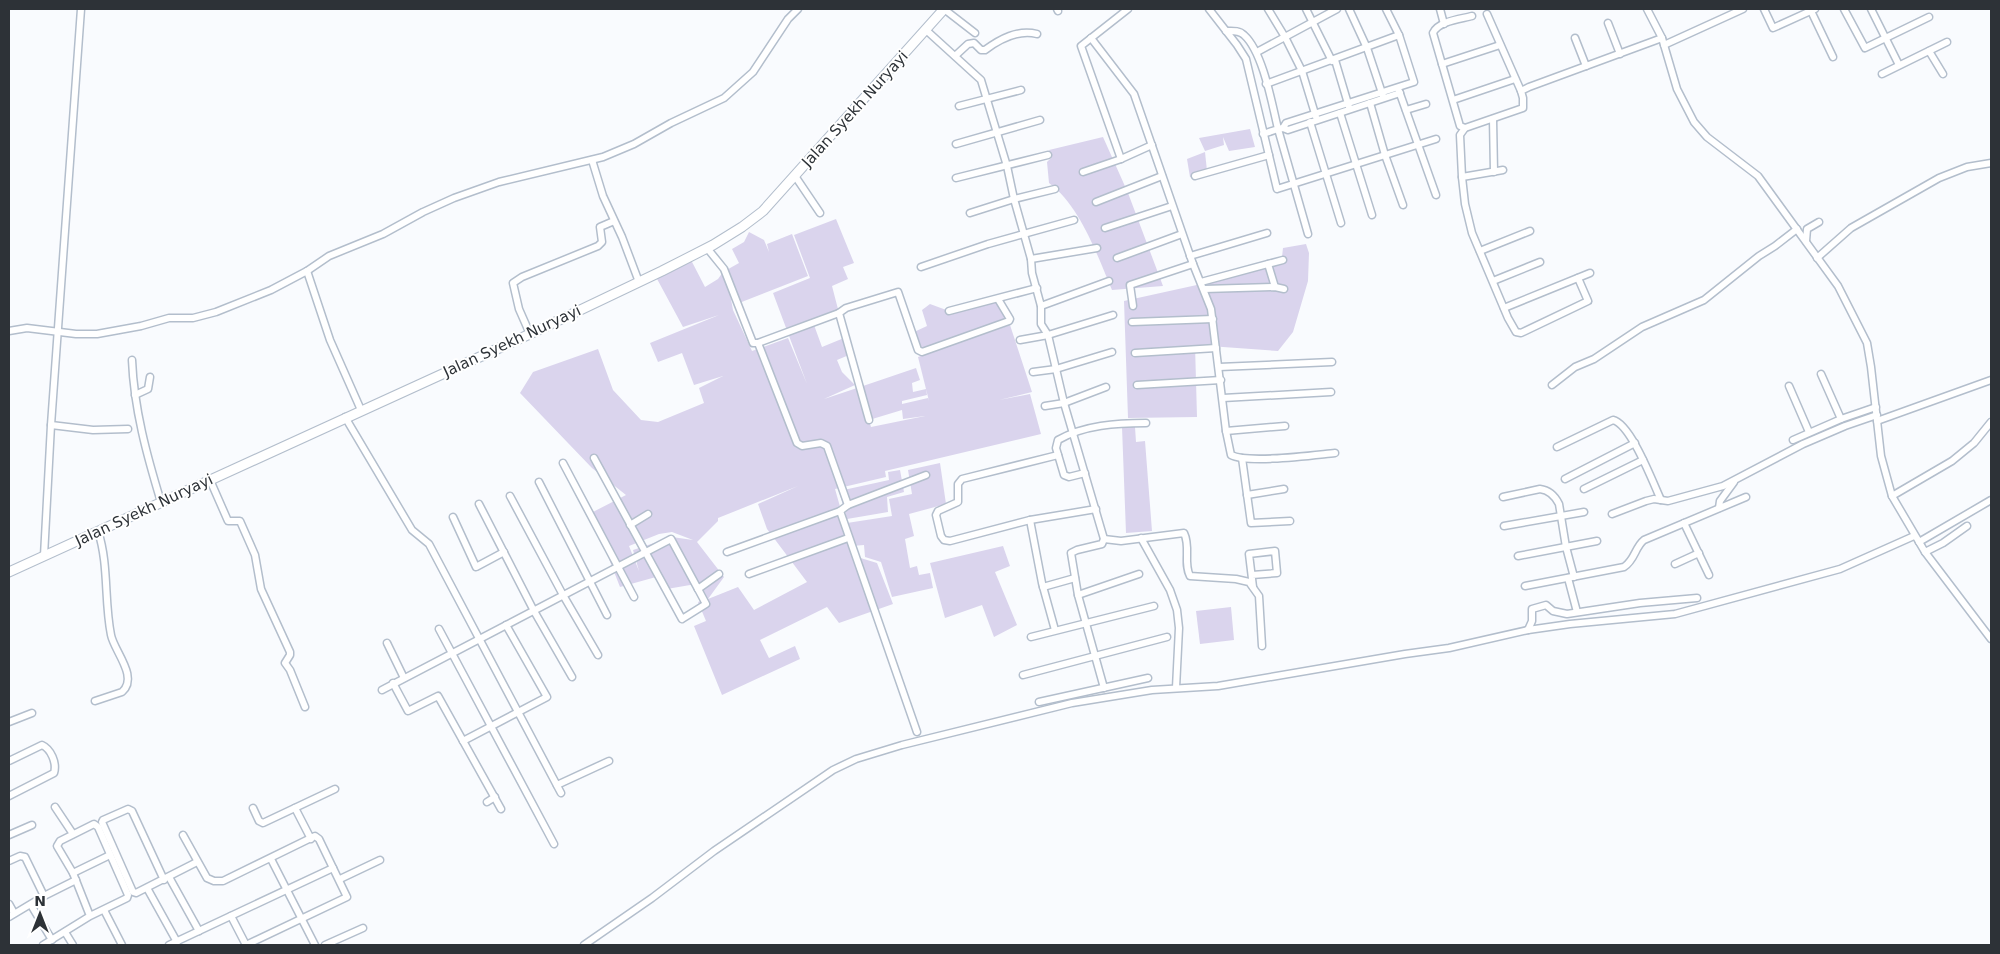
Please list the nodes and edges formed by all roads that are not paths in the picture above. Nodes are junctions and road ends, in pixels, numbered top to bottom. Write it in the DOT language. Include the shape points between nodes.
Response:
graph roads {
  1 [pos="81,9"];
  2 [pos="798,9"];
  3 [pos="944,9"];
  4 [pos="1128,9"];
  5 [pos="1209,9"];
  6 [pos="1268,9"];
  7 [pos="1306,9"];
  8 [pos="1337,9"];
  9 [pos="1349,9"];
  10 [pos="1386,9"];
  11 [pos="1440,9"];
  12 [pos="1648,9"];
  13 [pos="1743,9"];
  14 [pos="1764,9"];
  15 [pos="1844,9"];
  16 [pos="1871,9"];
  17 [pos="1813,10"];
  18 [pos="1486,14"];
  19 [pos="1472,16"];
  20 [pos="1929,17"];
  21 [pos="1313,21"];
  22 [pos="1608,23"];
  23 [pos="1444,24"];
  24 [pos="926,30"];
  25 [pos="1226,31"];
  26 [pos="975,33"];
  27 [pos="1037,34"];
  28 [pos="1399,35"];
  29 [pos="1285,37"];
  30 [pos="1091,38"];
  31 [pos="1575,38"];
  32 [pos="1885,38"];
  33 [pos="1663,42"];
  34 [pos="1947,42"];
  35 [pos="1500,45"];
  36 [pos="1367,48"];
  37 [pos="1929,51"];
  38 [pos="1257,52"];
  39 [pos="1620,54"];
  40 [pos="954,56"];
  41 [pos="1833,57"];
  42 [pos="1333,60"];
  43 [pos="1442,64"];
  44 [pos="1899,65"];
  45 [pos="1586,66"];
  46 [pos="1302,71"];
  47 [pos="1882,74"];
  48 [pos="1943,74"];
  49 [pos="1515,79"];
  50 [pos="1266,84"];
  51 [pos="1021,90"];
  52 [pos="1399,91"];
  53 [pos="1521,91"];
  54 [pos="1383,96"];
  55 [pos="987,100"];
  56 [pos="1453,100"];
  57 [pos="1370,103"];
  58 [pos="1426,104"];
  59 [pos="959,106"];
  60 [pos="1349,106"];
  61 [pos="1406,110"];
  62 [pos="1340,112"];
  63 [pos="1314,119"];
  64 [pos="1493,119"];
  65 [pos="1040,120"];
  66 [pos="1281,128"];
  67 [pos="1465,128"];
  68 [pos="997,132"];
  69 [pos="1264,134"];
  70 [pos="1436,139"];
  71 [pos="956,144"];
  72 [pos="1152,145"];
  73 [pos="1418,146"];
  74 [pos="1048,155"];
  75 [pos="1269,155"];
  76 [pos="1386,155"];
  77 [pos="1121,159"];
  78 [pos="593,162"];
  79 [pos="1991,163"];
  80 [pos="1356,165"];
  81 [pos="1007,166"];
  82 [pos="1503,170"];
  83 [pos="1083,172"];
  84 [pos="1494,172"];
  85 [pos="1325,175"];
  86 [pos="795,176"];
  87 [pos="1162,176"];
  88 [pos="1194,176"];
  89 [pos="1462,177"];
  90 [pos="956,178"];
  91 [pos="1294,184"];
  92 [pos="1055,189"];
  93 [pos="1436,195"];
  94 [pos="1014,199"];
  95 [pos="1096,202"];
  96 [pos="1403,205"];
  97 [pos="1172,206"];
  98 [pos="820,213"];
  99 [pos="970,213"];
  100 [pos="1372,215"];
  101 [pos="1074,220"];
  102 [pos="614,221"];
  103 [pos="1819,222"];
  104 [pos="1341,223"];
  105 [pos="1104,228"];
  106 [pos="1797,229"];
  107 [pos="1530,232"];
  108 [pos="1024,233"];
  109 [pos="1267,233"];
  110 [pos="1182,234"];
  111 [pos="1308,234"];
  112 [pos="1806,241"];
  113 [pos="707,248"];
  114 [pos="1097,248"];
  115 [pos="1480,251"];
  116 [pos="1190,256"];
  117 [pos="1117,258"];
  118 [pos="1817,258"];
  119 [pos="1031,259"];
  120 [pos="1283,260"];
  121 [pos="1540,262"];
  122 [pos="1193,264"];
  123 [pos="1268,264"];
  124 [pos="921,267"];
  125 [pos="307,270"];
  126 [pos="1590,273"];
  127 [pos="1578,278"];
  128 [pos="1109,281"];
  129 [pos="1493,281"];
  130 [pos="639,282"];
  131 [pos="1203,286"];
  132 [pos="1274,287"];
  133 [pos="1037,288"];
  134 [pos="1284,289"];
  135 [pos="998,299"];
  136 [pos="1041,306"];
  137 [pos="1133,306"];
  138 [pos="1504,308"];
  139 [pos="949,311"];
  140 [pos="839,313"];
  141 [pos="1113,315"];
  142 [pos="1213,319"];
  143 [pos="1132,322"];
  144 [pos="9,331"];
  145 [pos="57,331"];
  146 [pos="530,334"];
  147 [pos="1048,335"];
  148 [pos="1020,340"];
  149 [pos="758,343"];
  150 [pos="1216,348"];
  151 [pos="1112,352"];
  152 [pos="1135,353"];
  153 [pos="132,360"];
  154 [pos="1332,362"];
  155 [pos="1219,368"];
  156 [pos="1056,369"];
  157 [pos="1033,372"];
  158 [pos="1821,374"];
  159 [pos="150,377"];
  160 [pos="1221,380"];
  161 [pos="1991,380"];
  162 [pos="1137,385"];
  163 [pos="1552,385"];
  164 [pos="1789,386"];
  165 [pos="1106,387"];
  166 [pos="1331,392"];
  167 [pos="135,394"];
  168 [pos="1223,398"];
  169 [pos="1064,403"];
  170 [pos="1045,406"];
  171 [pos="1876,407"];
  172 [pos="361,410"];
  173 [pos="345,417"];
  174 [pos="1877,418"];
  175 [pos="1841,419"];
  176 [pos="869,420"];
  177 [pos="1991,422"];
  178 [pos="1146,423"];
  179 [pos="51,426"];
  180 [pos="1285,426"];
  181 [pos="128,429"];
  182 [pos="1226,431"];
  183 [pos="1809,432"];
  184 [pos="1073,434"];
  185 [pos="1793,440"];
  186 [pos="1635,444"];
  187 [pos="1557,447"];
  188 [pos="1335,453"];
  189 [pos="1058,455"];
  190 [pos="594,458"];
  191 [pos="1242,458"];
  192 [pos="1642,460"];
  193 [pos="563,463"];
  194 [pos="1085,473"];
  195 [pos="926,475"];
  196 [pos="1564,479"];
  197 [pos="210,480"];
  198 [pos="1735,481"];
  199 [pos="539,482"];
  200 [pos="1284,489"];
  201 [pos="1584,489"];
  202 [pos="1248,495"];
  203 [pos="510,496"];
  204 [pos="1892,496"];
  205 [pos="1502,497"];
  206 [pos="1746,497"];
  207 [pos="1661,500"];
  208 [pos="1991,500"];
  209 [pos="161,502"];
  210 [pos="478,504"];
  211 [pos="848,505"];
  212 [pos="1719,508"];
  213 [pos="1096,510"];
  214 [pos="840,511"];
  215 [pos="1584,512"];
  216 [pos="648,514"];
  217 [pos="1612,514"];
  218 [pos="1561,515"];
  219 [pos="453,517"];
  220 [pos="1030,520"];
  221 [pos="1290,520"];
  222 [pos="1684,523"];
  223 [pos="630,525"];
  224 [pos="1504,526"];
  225 [pos="1967,526"];
  226 [pos="98,531"];
  227 [pos="1914,536"];
  228 [pos="848,538"];
  229 [pos="1141,538"];
  230 [pos="1104,539"];
  231 [pos="1597,541"];
  232 [pos="1919,542"];
  233 [pos="1566,547"];
  234 [pos="504,552"];
  235 [pos="645,552"];
  236 [pos="727,552"];
  237 [pos="1925,552"];
  238 [pos="1699,553"];
  239 [pos="44,556"];
  240 [pos="1518,556"];
  241 [pos="1675,564"];
  242 [pos="618,567"];
  243 [pos="9,572"];
  244 [pos="719,574"];
  245 [pos="749,574"];
  246 [pos="1139,574"];
  247 [pos="1252,575"];
  248 [pos="1709,575"];
  249 [pos="1571,577"];
  250 [pos="1075,578"];
  251 [pos="590,581"];
  252 [pos="1043,586"];
  253 [pos="1525,586"];
  254 [pos="1253,587"];
  255 [pos="698,589"];
  256 [pos="563,595"];
  257 [pos="1078,595"];
  258 [pos="634,597"];
  259 [pos="1698,598"];
  260 [pos="1154,606"];
  261 [pos="534,611"];
  262 [pos="1577,612"];
  263 [pos="607,615"];
  264 [pos="1085,622"];
  265 [pos="506,625"];
  266 [pos="439,629"];
  267 [pos="1055,630"];
  268 [pos="1528,630"];
  269 [pos="1031,637"];
  270 [pos="1166,637"];
  271 [pos="480,639"];
  272 [pos="1991,639"];
  273 [pos="387,643"];
  274 [pos="1262,646"];
  275 [pos="452,653"];
  276 [pos="598,655"];
  277 [pos="1096,657"];
  278 [pos="1023,675"];
  279 [pos="572,677"];
  280 [pos="404,678"];
  281 [pos="1148,678"];
  282 [pos="393,684"];
  283 [pos="1104,688"];
  284 [pos="1176,688"];
  285 [pos="382,690"];
  286 [pos="95,701"];
  287 [pos="1039,702"];
  288 [pos="305,707"];
  289 [pos="518,712"];
  290 [pos="32,713"];
  291 [pos="9,722"];
  292 [pos="490,726"];
  293 [pos="917,732"];
  294 [pos="463,741"];
  295 [pos="9,761"];
  296 [pos="610,761"];
  297 [pos="557,785"];
  298 [pos="335,789"];
  299 [pos="561,793"];
  300 [pos="9,796"];
  301 [pos="495,797"];
  302 [pos="486,802"];
  303 [pos="55,807"];
  304 [pos="253,808"];
  305 [pos="295,808"];
  306 [pos="501,809"];
  307 [pos="32,825"];
  308 [pos="9,834"];
  309 [pos="72,834"];
  310 [pos="183,835"];
  311 [pos="310,839"];
  312 [pos="554,844"];
  313 [pos="110,855"];
  314 [pos="271,858"];
  315 [pos="380,860"];
  316 [pos="9,861"];
  317 [pos="197,862"];
  318 [pos="333,868"];
  319 [pos="74,876"];
  320 [pos="167,878"];
  321 [pos="340,880"];
  322 [pos="147,888"];
  323 [pos="287,890"];
  324 [pos="44,896"];
  325 [pos="9,904"];
  326 [pos="31,905"];
  327 [pos="104,910"];
  328 [pos="11,915"];
  329 [pos="90,916"];
  330 [pos="231,916"];
  331 [pos="302,919"];
  332 [pos="363,928"];
  333 [pos="199,931"];
  334 [pos="65,932"];
  335 [pos="52,940"];
  336 [pos="177,942"];
  337 [pos="43,945"];
  338 [pos="73,945"];
  339 [pos="122,945"];
  340 [pos="169,945"];
  341 [pos="246,945"];
  342 [pos="315,945"];
  343 [pos="325,945"];
  344 [pos="584,945"];
  1 -- 145 [label="street"];
  2 -- 78 [label="street" via="754,72 724,98"];
  3 -- 24 [label="main road, Jalan Syekh Nuryayi"];
  3 -- 26 [label="street"];
  4 -- 30 [label="street"];
  5 -- 25 [label="street"];
  6 -- 29 [label="street"];
  7 -- 21 [label="street"];
  8 -- 21 [label="street"];
  9 -- 36 [label="street"];
  10 -- 28 [label="street"];
  11 -- 23 [label="street"];
  12 -- 33 [label="street"];
  13 -- 33 [label="street"];
  14 -- 17 [label="street" via="1773,28"];
  15 -- 32 [label="street" via="1865,48"];
  16 -- 32 [label="street"];
  17 -- 41 [label="street"];
  18 -- 35 [label="street"];
  19 -- 23 [label="street"];
  20 -- 32 [label="street"];
  21 -- 29 [label="street"];
  21 -- 42 [label="street"];
  22 -- 39 [label="street"];
  23 -- 43 [label="street" via="1432,33"];
  24 -- 40 [label="street"];
  24 -- 86 [label="main road, Jalan Syekh Nuryayi"];
  25 -- 38 [label="street" via="1244,34"];
  25 -- 69 [label="street" via="1246,59"];
  27 -- 40 [label="street" via="1018,33 981,50 974,44 968,44"];
  28 -- 36 [label="street"];
  28 -- 52 [label="street" via="1414,82"];
  29 -- 38 [label="street"];
  29 -- 46 [label="street"];
  30 -- 72 [label="street" via="1134,94"];
  30 -- 77 [label="street" via="1081,46"];
  31 -- 45 [label="street"];
  32 -- 44 [label="street"];
  33 -- 39 [label="street"];
  33 -- 106 [label="street" via="1677,89 1694,122 1707,137 1758,176"];
  34 -- 37 [label="street"];
  35 -- 43 [label="street"];
  35 -- 49 [label="street"];
  36 -- 42 [label="street"];
  36 -- 54 [label="street"];
  37 -- 44 [label="street"];
  37 -- 48 [label="street"];
  38 -- 50 [label="street"];
  39 -- 45 [label="street"];
  40 -- 55 [label="street" via="979,77"];
  42 -- 46 [label="street"];
  42 -- 60 [label="street"];
  43 -- 56 [label="street"];
  44 -- 47 [label="street"];
  45 -- 53 [label="street"];
  46 -- 50 [label="street"];
  46 -- 63 [label="street"];
  49 -- 53 [label="street"];
  49 -- 56 [label="street"];
  50 -- 66 [label="street"];
  51 -- 55 [label="street"];
  52 -- 54 [label="street"];
  52 -- 61 [label="street"];
  53 -- 64 [label="street" via="1523,108"];
  54 -- 57 [label="street"];
  54 -- 60 [label="street"];
  55 -- 59 [label="street"];
  55 -- 68 [label="street"];
  56 -- 67 [label="street" via="1460,126"];
  57 -- 60 [label="street"];
  57 -- 76 [label="street"];
  58 -- 61 [label="street"];
  60 -- 62 [label="street"];
  60 -- 63 [label="street"];
  61 -- 73 [label="street"];
  62 -- 63 [label="street"];
  62 -- 80 [label="street"];
  63 -- 66 [label="street" via="1286,123"];
  63 -- 85 [label="street"];
  64 -- 67 [label="street"];
  64 -- 84 [label="street"];
  65 -- 68 [label="street"];
  66 -- 69 [label="street"];
  66 -- 91 [label="street"];
  67 -- 89 [label="street" via="1460,135"];
  68 -- 71 [label="street"];
  68 -- 81 [label="street"];
  69 -- 75 [label="street"];
  70 -- 73 [label="street"];
  72 -- 77 [label="street"];
  72 -- 87 [label="street"];
  73 -- 76 [label="street"];
  73 -- 93 [label="street"];
  74 -- 81 [label="street"];
  75 -- 88 [label="street"];
  75 -- 91 [label="street" via="1277,189"];
  76 -- 80 [label="street"];
  76 -- 96 [label="street"];
  77 -- 83 [label="street"];
  78 -- 102 [label="street"];
  78 -- 125 [label="street" via="499,182 454,198 383,234 328,256"];
  79 -- 118 [label="street" via="1967,167 1939,178 1851,228"];
  80 -- 85 [label="street"];
  80 -- 100 [label="street"];
  81 -- 90 [label="street"];
  81 -- 94 [label="street"];
  82 -- 84 [label="street"];
  84 -- 89 [label="street"];
  85 -- 91 [label="street"];
  85 -- 104 [label="street"];
  86 -- 98 [label="street"];
  86 -- 113 [label="main road, Jalan Syekh Nuryayi" via="763,211"];
  87 -- 95 [label="street"];
  87 -- 97 [label="street"];
  89 -- 115 [label="street" via="1472,233"];
  91 -- 111 [label="street"];
  92 -- 94 [label="street"];
  94 -- 99 [label="street"];
  94 -- 108 [label="street"];
  97 -- 105 [label="street"];
  97 -- 110 [label="street"];
  101 -- 108 [label="street"];
  102 -- 130 [label="street"];
  102 -- 146 [label="street" via="600,227 602,242 598,246 513,283 519,309"];
  103 -- 112 [label="street" via="1807,229"];
  106 -- 112 [label="street"];
  106 -- 163 [label="street" via="1704,300 1642,327 1594,359 1575,367"];
  107 -- 115 [label="street"];
  108 -- 119 [label="street"];
  108 -- 124 [label="street"];
  109 -- 116 [label="street"];
  110 -- 116 [label="street"];
  110 -- 117 [label="street"];
  112 -- 118 [label="street"];
  113 -- 130 [label="main road, Jalan Syekh Nuryayi"];
  113 -- 149 [label="street" via="727,275 751,339"];
  114 -- 119 [label="street"];
  115 -- 129 [label="street"];
  116 -- 122 [label="street"];
  118 -- 171 [label="street" via="1838,286 1865,337"];
  119 -- 133 [label="street"];
  120 -- 123 [label="street"];
  121 -- 129 [label="street"];
  122 -- 131 [label="street"];
  122 -- 137 [label="street" via="1130,285"];
  123 -- 131 [label="street"];
  123 -- 132 [label="street"];
  125 -- 145 [label="street" via="271,290 206,315 169,318 97,334"];
  125 -- 172 [label="street" via="330,340"];
  126 -- 127 [label="street"];
  127 -- 138 [label="street"];
  127 -- 138 [label="street" via="1588,301 1521,333 1513,329"];
  128 -- 136 [label="street"];
  129 -- 138 [label="street"];
  130 -- 146 [label="main road, Jalan Syekh Nuryayi"];
  131 -- 132 [label="street"];
  131 -- 142 [label="street"];
  132 -- 134 [label="street"];
  133 -- 135 [label="street"];
  133 -- 136 [label="street"];
  135 -- 139 [label="street"];
  135 -- 140 [label="street" via="1009,321 922,352 918,350 898,292"];
  136 -- 147 [label="street" via="1041,324"];
  140 -- 149 [label="street"];
  140 -- 176 [label="street"];
  141 -- 147 [label="street"];
  142 -- 143 [label="street"];
  142 -- 150 [label="street"];
  144 -- 145 [label="street" via="27,328"];
  145 -- 179 [label="street"];
  146 -- 172 [label="main road, Jalan Syekh Nuryayi"];
  147 -- 148 [label="street"];
  147 -- 156 [label="street"];
  149 -- 211 [label="street" via="797,444 821,443 827,446"];
  150 -- 152 [label="street"];
  150 -- 155 [label="street"];
  151 -- 156 [label="street"];
  153 -- 167 [label="street"];
  154 -- 155 [label="street"];
  155 -- 160 [label="street"];
  156 -- 157 [label="street"];
  156 -- 169 [label="street"];
  158 -- 175 [label="street"];
  159 -- 167 [label="street" via="148,389"];
  160 -- 162 [label="street"];
  160 -- 168 [label="street"];
  161 -- 174 [label="street"];
  164 -- 183 [label="street"];
  165 -- 169 [label="street"];
  166 -- 168 [label="street"];
  167 -- 209 [label="street" via="146,452"];
  168 -- 182 [label="street"];
  169 -- 170 [label="street"];
  169 -- 184 [label="street"];
  171 -- 174 [label="street"];
  171 -- 175 [label="street"];
  172 -- 173 [label="main road, Jalan Syekh Nuryayi"];
  173 -- 197 [label="main road, Jalan Syekh Nuryayi"];
  173 -- 271 [label="street" via="412,530 429,544"];
  174 -- 198 [label="street" via="1845,426 1804,444"];
  174 -- 204 [label="street" via="1880,456"];
  175 -- 183 [label="street"];
  177 -- 204 [label="street" via="1974,443 1952,461"];
  178 -- 184 [label="street" via="1120,423"];
  179 -- 181 [label="street"];
  179 -- 239 [label="street"];
  180 -- 182 [label="street"];
  182 -- 191 [label="street" via="1231,455"];
  183 -- 185 [label="street"];
  184 -- 189 [label="street" via="1058,440"];
  184 -- 194 [label="street"];
  186 -- 187 [label="street" via="1621,423 1613,420"];
  186 -- 192 [label="street"];
  186 -- 196 [label="street"];
  188 -- 191 [label="street"];
  189 -- 194 [label="street" via="1065,476"];
  189 -- 220 [label="street" via="962,479 958,484 958,502 936,515 941,536 946,542"];
  190 -- 223 [label="street"];
  191 -- 202 [label="street"];
  192 -- 201 [label="street"];
  192 -- 207 [label="street"];
  193 -- 242 [label="street"];
  194 -- 213 [label="street"];
  195 -- 211 [label="street"];
  197 -- 209 [label="main road, Jalan Syekh Nuryayi"];
  197 -- 288 [label="street" via="228,521 240,521 255,555 261,589 290,652 285,663"];
  198 -- 207 [label="street" via="1688,496"];
  198 -- 212 [label="street" via="1720,500"];
  199 -- 251 [label="street"];
  200 -- 202 [label="street"];
  202 -- 221 [label="street" via="1251,523"];
  203 -- 256 [label="street"];
  204 -- 227 [label="street"];
  205 -- 218 [label="street" via="1545,490 1556,498"];
  206 -- 212 [label="street"];
  207 -- 217 [label="street" via="1646,501"];
  208 -- 232 [label="street"];
  209 -- 226 [label="main road, Jalan Syekh Nuryayi"];
  210 -- 234 [label="street"];
  211 -- 214 [label="street"];
  212 -- 222 [label="street"];
  213 -- 220 [label="street"];
  213 -- 230 [label="street"];
  214 -- 228 [label="street"];
  214 -- 236 [label="street"];
  215 -- 218 [label="street"];
  216 -- 223 [label="street"];
  218 -- 224 [label="street"];
  218 -- 233 [label="street"];
  219 -- 234 [label="street" via="476,567"];
  220 -- 252 [label="street"];
  222 -- 238 [label="street"];
  222 -- 249 [label="street" via="1640,543 1631,562 1624,567"];
  223 -- 235 [label="street"];
  225 -- 237 [label="street"];
  226 -- 239 [label="main road, Jalan Syekh Nuryayi"];
  226 -- 286 [label="street" via="105,555 111,637 128,678 122,692"];
  227 -- 232 [label="street"];
  227 -- 268 [label="street" via="1840,569 1675,614"];
  228 -- 245 [label="street"];
  228 -- 293 [label="street"];
  229 -- 230 [label="street"];
  229 -- 254 [label="street" via="1184,533 1190,576 1236,579 1249,582"];
  229 -- 284 [label="street" via="1170,590 1176,610 1179,636"];
  230 -- 250 [label="street" via="1102,544 1071,553"];
  231 -- 233 [label="street"];
  232 -- 237 [label="street"];
  233 -- 240 [label="street"];
  233 -- 249 [label="street"];
  234 -- 261 [label="street"];
  235 -- 242 [label="street"];
  235 -- 255 [label="street" via="671,539"];
  235 -- 255 [label="street" via="682,619 706,604"];
  237 -- 272 [label="street"];
  238 -- 241 [label="street"];
  238 -- 248 [label="street"];
  239 -- 243 [label="main road, Jalan Syekh Nuryayi"];
  242 -- 251 [label="street"];
  242 -- 258 [label="street"];
  244 -- 255 [label="street"];
  246 -- 257 [label="street"];
  247 -- 247 [label="street" via="1249,554 1275,552 1277,573"];
  247 -- 254 [label="street"];
  249 -- 253 [label="street"];
  249 -- 262 [label="street"];
  250 -- 252 [label="street"];
  250 -- 257 [label="street"];
  251 -- 256 [label="street"];
  251 -- 263 [label="street"];
  252 -- 267 [label="street"];
  254 -- 274 [label="street" via="1259,596"];
  256 -- 261 [label="street"];
  256 -- 276 [label="street"];
  257 -- 264 [label="street"];
  259 -- 262 [label="street"];
  260 -- 264 [label="street"];
  261 -- 265 [label="street"];
  261 -- 279 [label="street"];
  262 -- 268 [label="street" via="1567,614 1553,611 1546,605 1537,606 1532,609"];
  264 -- 267 [label="street"];
  264 -- 277 [label="street"];
  265 -- 271 [label="street"];
  265 -- 289 [label="street" via="547,697"];
  266 -- 275 [label="street"];
  267 -- 269 [label="street"];
  268 -- 284 [label="street" via="1433,651 1218,686"];
  270 -- 277 [label="street"];
  271 -- 275 [label="street"];
  271 -- 289 [label="street"];
  273 -- 280 [label="street"];
  275 -- 280 [label="street"];
  275 -- 292 [label="street"];
  277 -- 278 [label="street"];
  277 -- 283 [label="street"];
  280 -- 282 [label="street"];
  281 -- 283 [label="street"];
  282 -- 285 [label="street"];
  282 -- 294 [label="street" via="408,711 438,696"];
  283 -- 287 [label="street"];
  284 -- 344 [label="street" via="1038,711 902,744 856,759 792,797"];
  289 -- 292 [label="street"];
  289 -- 297 [label="street"];
  290 -- 291 [label="street"];
  292 -- 294 [label="street"];
  292 -- 312 [label="street"];
  294 -- 301 [label="street"];
  295 -- 300 [label="street" via="42,745 47,747 55,764 54,773"];
  296 -- 297 [label="street"];
  297 -- 299 [label="street"];
  298 -- 305 [label="street"];
  301 -- 302 [label="street"];
  301 -- 306 [label="street"];
  303 -- 309 [label="street"];
  304 -- 305 [label="street" via="258,822 263,823"];
  305 -- 311 [label="street"];
  307 -- 308 [label="street"];
  309 -- 313 [label="street" via="96,824"];
  309 -- 319 [label="street" via="57,846"];
  310 -- 317 [label="street"];
  311 -- 314 [label="street"];
  311 -- 318 [label="street" via="315,836 319,839"];
  313 -- 319 [label="street"];
  313 -- 327 [label="street" via="128,895"];
  314 -- 317 [label="street" via="223,881 207,878"];
  314 -- 323 [label="street"];
  315 -- 321 [label="street"];
  316 -- 324 [label="street" via="25,857"];
  317 -- 320 [label="street"];
  318 -- 321 [label="street"];
  318 -- 323 [label="street"];
  319 -- 324 [label="street"];
  319 -- 329 [label="street"];
  320 -- 322 [label="street"];
  320 -- 322 [label="street" via="132,811 103,820 133,892"];
  320 -- 333 [label="street"];
  321 -- 331 [label="street" via="348,897"];
  322 -- 336 [label="street"];
  323 -- 330 [label="street"];
  323 -- 331 [label="street"];
  324 -- 326 [label="street"];
  325 -- 328 [label="street"];
  326 -- 328 [label="street"];
  326 -- 335 [label="street"];
  327 -- 329 [label="street"];
  327 -- 339 [label="street"];
  329 -- 334 [label="street"];
  330 -- 333 [label="street"];
  330 -- 341 [label="street"];
  331 -- 341 [label="street"];
  331 -- 342 [label="street"];
  332 -- 343 [label="street"];
  333 -- 336 [label="street"];
  334 -- 335 [label="street"];
  334 -- 338 [label="street"];
  335 -- 337 [label="street"];
  336 -- 340 [label="street"];
}
